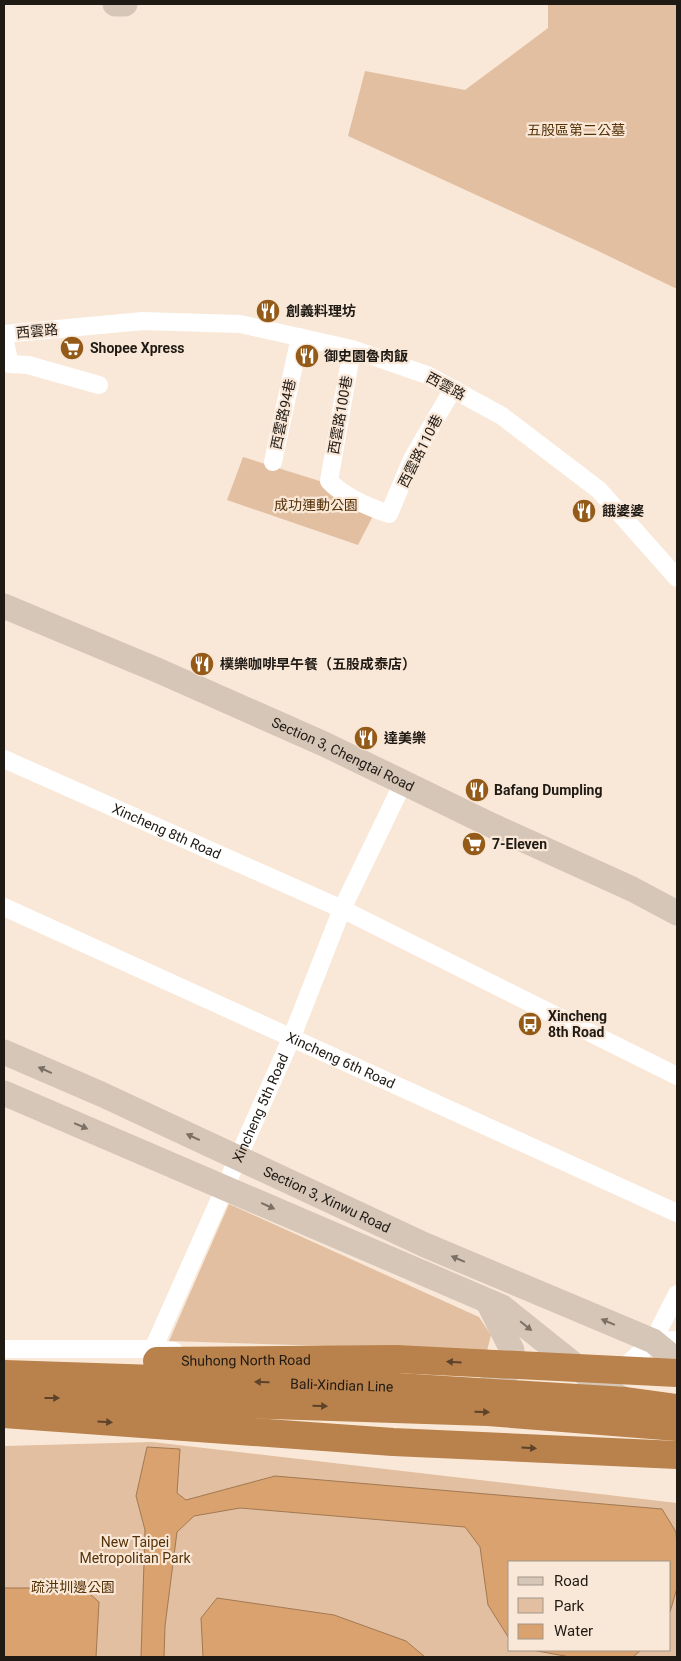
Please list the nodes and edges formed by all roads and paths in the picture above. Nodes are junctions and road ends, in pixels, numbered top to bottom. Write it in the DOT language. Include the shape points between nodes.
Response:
graph roads {
  1 [pos="115,4"];
  2 [pos="125,4"];
  3 [pos="4,334"];
  4 [pos="300,337"];
  5 [pos="4,338"];
  6 [pos="352,349"];
  7 [pos="99,385"];
  8 [pos="453,389"];
  9 [pos="273,462"];
  10 [pos="389,514"];
  11 [pos="677,578"];
  12 [pos="4,606"];
  13 [pos="4,760"];
  14 [pos="403,784"];
  15 [pos="4,907"];
  16 [pos="342,909"];
  17 [pos="677,913"];
  18 [pos="291,1039"];
  19 [pos="4,1052"];
  20 [pos="677,1076"];
  21 [pos="4,1092"];
  22 [pos="238,1158"];
  23 [pos="224,1187"];
  24 [pos="677,1213"];
  25 [pos="677,1294"];
  26 [pos="488,1302"];
  27 [pos="677,1340"];
  28 [pos="653,1341"];
  29 [pos="4,1349"];
  30 [pos="153,1349"];
  31 [pos="677,1361"];
  32 [pos="4,1372"];
  33 [pos="677,1374"];
  34 [pos="489,1387"];
  35 [pos="602,1387"];
  36 [pos="4,1400"];
  37 [pos="677,1408"];
  38 [pos="4,1414"];
  39 [pos="677,1427"];
  40 [pos="677,1431"];
  41 [pos="677,1455"];
  1 -- 2 [label="street"];
  3 -- 4 [label="street, 西雲路" via="143,321 240,324"];
  4 -- 6 [label="street, 西雲路"];
  4 -- 9 [label="street, 西雲路94巷"];
  5 -- 7 [label="street" via="10,364 28,365"];
  6 -- 8 [label="street, 西雲路" via="427,374"];
  6 -- 10 [label="street, 西雲路100巷" via="329,480 335,488 370,508"];
  8 -- 10 [label="street, 西雲路110巷" via="412,459"];
  8 -- 11 [label="street, 西雲路" via="502,416 599,490"];
  12 -- 14 [label="street, Section 3, Chengtai Road" via="306,736"];
  13 -- 16 [label="street, Xincheng 8th Road"];
  14 -- 16 [label="street, Xincheng 5th Road"];
  14 -- 17 [label="street, Section 3, Chengtai Road" via="632,889"];
  15 -- 18 [label="street, Xincheng 6th Road"];
  16 -- 18 [label="street, Xincheng 5th Road"];
  16 -- 20 [label="street, Xincheng 8th Road"];
  18 -- 22 [label="street, Xincheng 5th Road"];
  18 -- 24 [label="street, Xincheng 6th Road"];
  22 -- 19 [label="street, Section 3, Xinwu Road, one-way"];
  21 -- 23 [label="street, Section 3, Xinwu Road, one-way"];
  22 -- 23 [label="street, Xincheng 5th Road"];
  28 -- 22 [label="street, Section 3, Xinwu Road, one-way" via="425,1245"];
  23 -- 26 [label="street, Section 3, Xinwu Road, one-way"];
  23 -- 30 [label="street, Xincheng 5th Road"];
  25 -- 28 [label="street"];
  26 -- 34 [label="street" via="512,1350 509,1370"];
  26 -- 35 [label="street, Section 3, Xinwu Road, one-way" via="502,1307"];
  27 -- 28 [label="street"];
  28 -- 31 [label="street"];
  28 -- 35 [label="street, Shuhong North Road"];
  29 -- 30 [label="street, Shuhong North Road"];
  30 -- 34 [label="street, Shuhong North Road"];
  33 -- 32 [label="highway, one-way" via="396,1359 84,1362"];
  37 -- 32 [label="highway, Bali-Xindian Line, one-way" via="626,1401 397,1387"];
  34 -- 35 [label="street, Shuhong North Road" via="570,1402"];
  35 -- 40 [label="street"];
  36 -- 39 [label="highway, Bali-Xindian Line, one-way" via="51,1398 488,1412"];
  38 -- 41 [label="highway, one-way" via="393,1442"];
}
